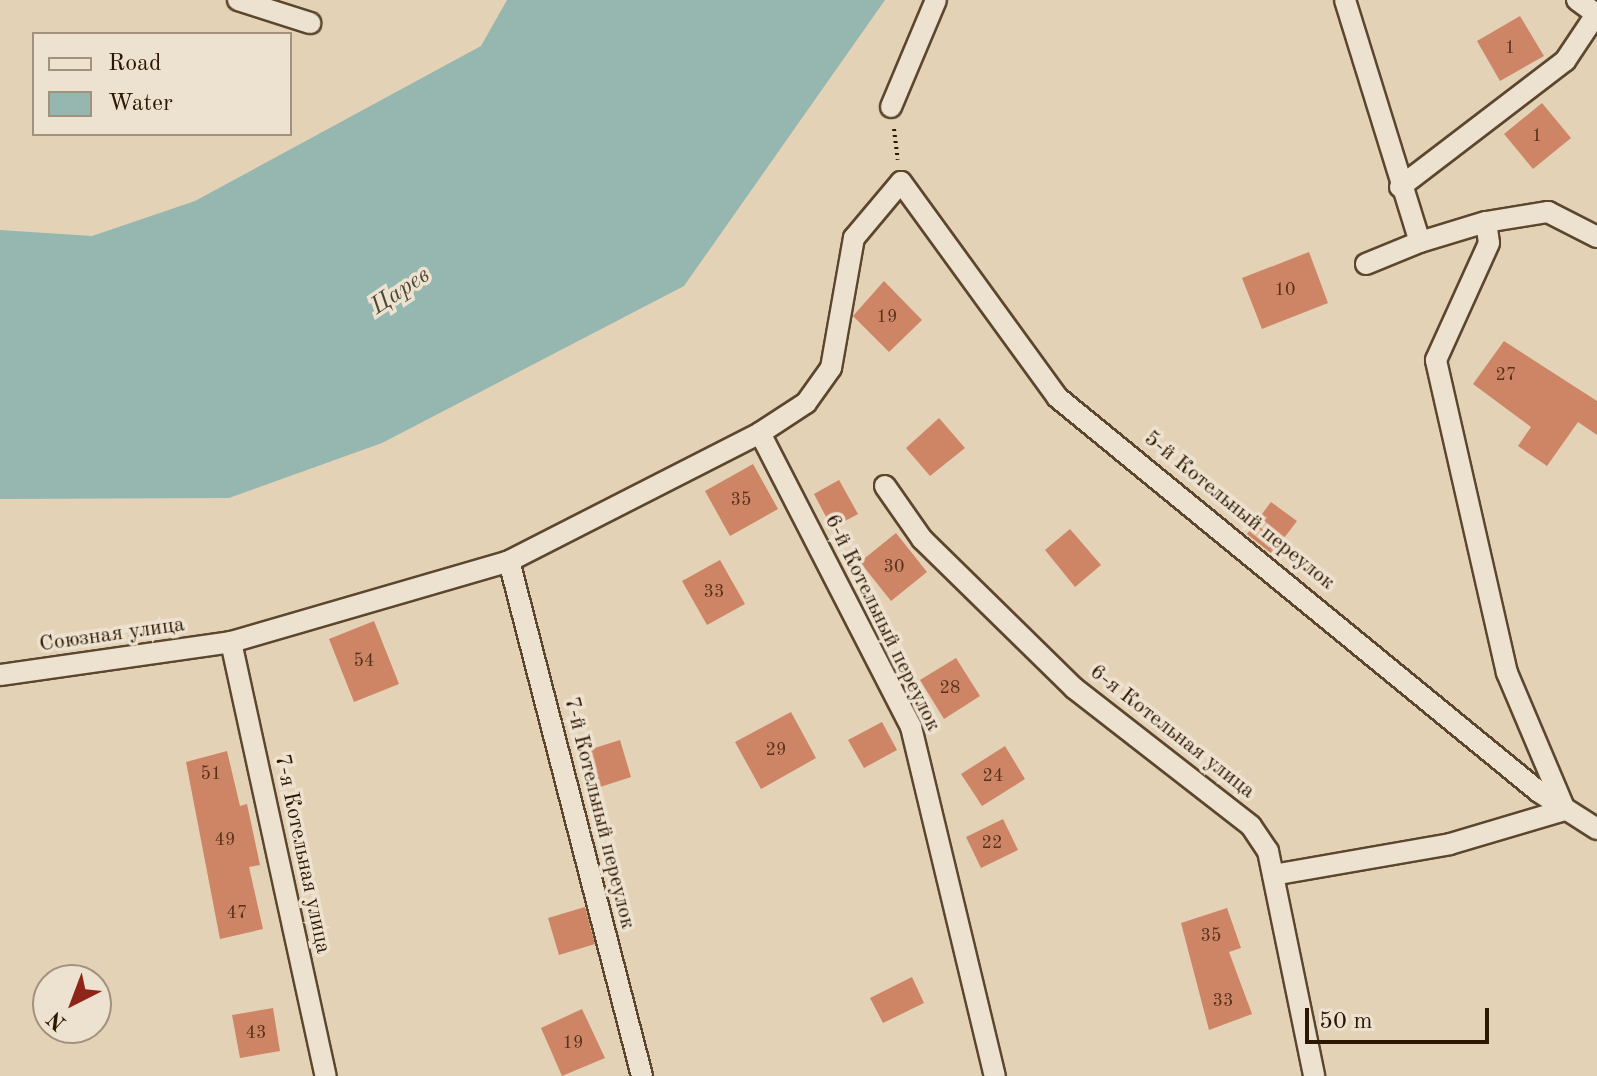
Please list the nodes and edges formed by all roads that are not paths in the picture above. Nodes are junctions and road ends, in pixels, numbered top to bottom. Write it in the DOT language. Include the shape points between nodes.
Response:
graph roads {
  1 [pos="238,0"];
  2 [pos="936,0"];
  3 [pos="1345,0"];
  4 [pos="1577,0"];
  5 [pos="1597,13"];
  6 [pos="310,23"];
  7 [pos="891,107"];
  8 [pos="901,182"];
  9 [pos="1400,187"];
  10 [pos="1486,222"];
  11 [pos="1597,237"];
  12 [pos="1420,242"];
  13 [pos="1366,264"];
  14 [pos="760,433"];
  15 [pos="885,486"];
  16 [pos="509,561"];
  17 [pos="231,642"];
  18 [pos="0,675"];
  19 [pos="1565,810"];
  20 [pos="1597,829"];
  21 [pos="1273,875"];
  22 [pos="326,1076"];
  23 [pos="642,1076"];
  24 [pos="995,1076"];
  25 [pos="1314,1076"];
  1 -- 6 [label="street"];
  2 -- 7 [label="street"];
  3 -- 9 [label="street"];
  4 -- 5 [label="street"];
  5 -- 9 [label="street" via="1565,61 1528,94"];
  8 -- 14 [label="street, Союзная улица" via="854,238 831,368 806,403"];
  8 -- 19 [label="street, 5-й Котельный переулок" via="1057,397"];
  9 -- 12 [label="street"];
  10 -- 11 [label="street" via="1548,212"];
  10 -- 12 [label="street"];
  10 -- 19 [label="street" via="1489,243 1436,360 1507,673"];
  12 -- 13 [label="street"];
  14 -- 16 [label="street, Союзная улица"];
  14 -- 24 [label="street, 6-й Котельный переулок" via="911,727"];
  15 -- 21 [label="street, 6-я Котельная улица" via="922,539 1074,688 1235,807 1268,851"];
  16 -- 17 [label="street, Союзная улица"];
  16 -- 23 [label="street, 7-й Котельный переулок"];
  17 -- 18 [label="street, Союзная улица"];
  17 -- 22 [label="street, 7-я Котельная улица"];
  19 -- 20 [label="street, 5-й Котельный переулок"];
  19 -- 21 [label="street" via="1513,830"];
  21 -- 25 [label="street, 6-я Котельная улица"];
}
